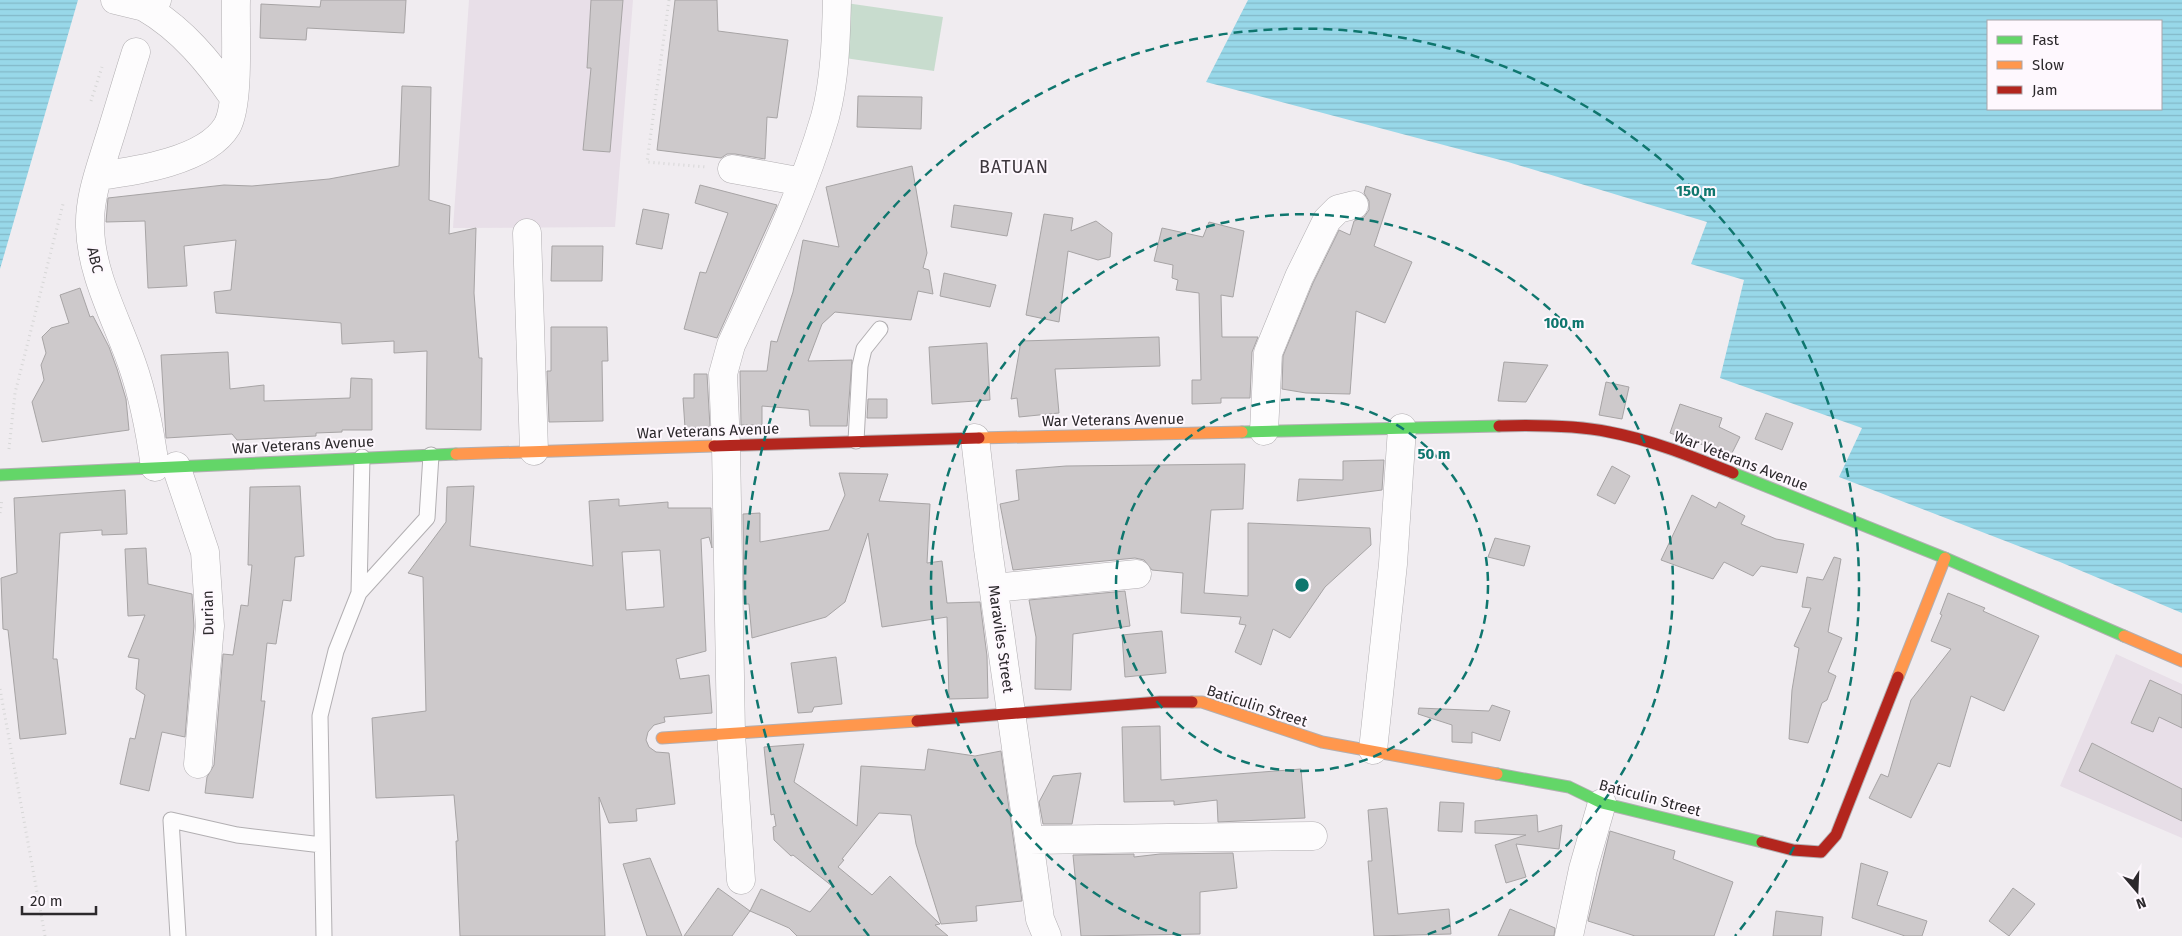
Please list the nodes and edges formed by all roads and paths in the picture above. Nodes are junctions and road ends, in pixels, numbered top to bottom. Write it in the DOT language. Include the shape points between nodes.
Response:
graph roads {
  1 [pos="115,0"];
  2 [pos="236,0"];
  3 [pos="668,0"];
  4 [pos="837,0"];
  5 [pos="151,3"];
  6 [pos="136,52"];
  7 [pos="102,66"];
  8 [pos="234,98"];
  9 [pos="90,103"];
  10 [pos="732,170"];
  11 [pos="98,176"];
  12 [pos="803,182"];
  13 [pos="65,198"];
  14 [pos="1354,205"];
  15 [pos="527,233"];
  16 [pos="880,329"];
  17 [pos="1402,428"];
  18 [pos="1264,431"];
  19 [pos="975,438"];
  20 [pos="856,441"];
  21 [pos="726,446"];
  22 [pos="534,451"];
  23 [pos="430,455"];
  24 [pos="362,457"];
  25 [pos="166,466"];
  26 [pos="3,474"];
  27 [pos="0,513"];
  28 [pos="1945,558"];
  29 [pos="1137,574"];
  30 [pos="994,588"];
  31 [pos="359,593"];
  32 [pos="2182,660"];
  33 [pos="0,689"];
  34 [pos="1011,715"];
  35 [pos="731,734"];
  36 [pos="662,738"];
  37 [pos="1373,750"];
  38 [pos="198,764"];
  39 [pos="1602,803"];
  40 [pos="1312,836"];
  41 [pos="1028,840"];
  42 [pos="322,845"];
  43 [pos="741,880"];
  44 [pos="45,936"];
  45 [pos="178,936"];
  46 [pos="324,936"];
  47 [pos="1047,936"];
  48 [pos="1569,936"];
  1 -- 5 [label="street"];
  2 -- 8 [label="street"];
  3 -- 10 [label="path" via="647,162"];
  4 -- 12 [label="street" via="832,81 825,116"];
  5 -- 8 [label="street" via="208,62"];
  6 -- 11 [label="street, ABC"];
  7 -- 9 [label="path"];
  8 -- 11 [label="street" via="228,124 217,139 199,150 169,162"];
  10 -- 12 [label="street"];
  11 -- 25 [label="street, ABC" via="91,204 92,250"];
  12 -- 21 [label="street" via="731,345 722,374"];
  13 -- 26 [label="path" via="15,393"];
  14 -- 18 [label="street" via="1338,209 1327,220 1280,320 1268,353"];
  15 -- 22 [label="street"];
  16 -- 20 [label="lane" via="864,349 860,366"];
  17 -- 18 [label="main road, War Veterans Avenue"];
  17 -- 28 [label="main road, War Veterans Avenue" via="1527,425 1609,432 1681,452"];
  17 -- 37 [label="street" via="1393,564"];
  18 -- 19 [label="main road, War Veterans Avenue"];
  19 -- 20 [label="main road, War Veterans Avenue"];
  19 -- 30 [label="street, Maraviles Street"];
  20 -- 21 [label="main road, War Veterans Avenue"];
  21 -- 22 [label="main road, War Veterans Avenue"];
  21 -- 35 [label="street"];
  22 -- 23 [label="main road, War Veterans Avenue"];
  23 -- 24 [label="main road, War Veterans Avenue"];
  23 -- 31 [label="lane" via="427,518"];
  24 -- 25 [label="main road, War Veterans Avenue"];
  24 -- 31 [label="lane"];
  25 -- 26 [label="main road, War Veterans Avenue"];
  25 -- 38 [label="street, Durian" via="205,552 210,626"];
  26 -- 27 [label="path"];
  28 -- 32 [label="main road, War Veterans Avenue"];
  28 -- 39 [label="main road, Baticulin Street" via="1836,836 1821,852 1793,850"];
  29 -- 30 [label="street"];
  30 -- 34 [label="street, Maraviles Street"];
  31 -- 42 [label="lane" via="336,651 320,716"];
  33 -- 44 [label="path"];
  34 -- 35 [label="main road, Baticulin Street"];
  34 -- 37 [label="main road, Baticulin Street" via="1160,702 1202,702 1322,742"];
  34 -- 41 [label="street, Maraviles Street"];
  35 -- 36 [label="main road, Baticulin Street"];
  35 -- 43 [label="street"];
  37 -- 39 [label="main road, Baticulin Street" via="1568,787"];
  39 -- 48 [label="street" via="1583,869"];
  40 -- 41 [label="street"];
  41 -- 47 [label="street, Maraviles Street" via="1040,919"];
  42 -- 45 [label="lane" via="237,835 172,820"];
  42 -- 46 [label="lane"];
}
